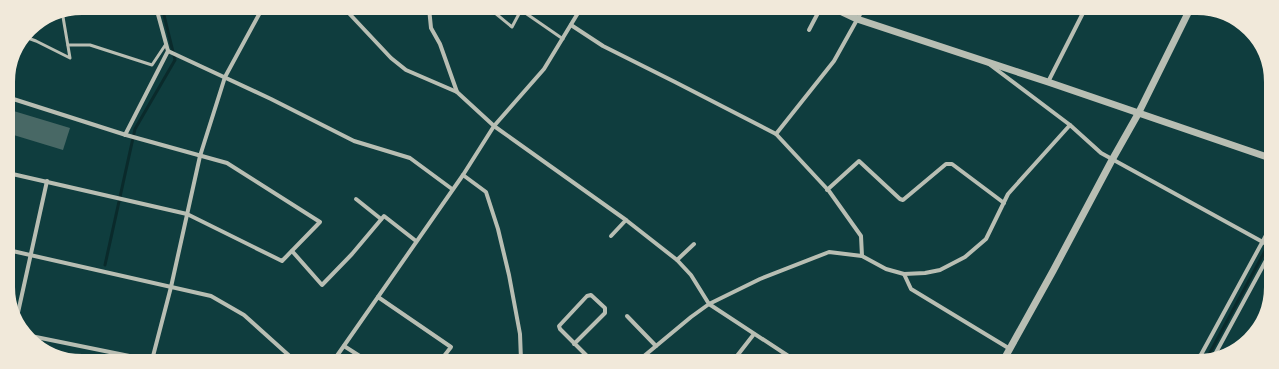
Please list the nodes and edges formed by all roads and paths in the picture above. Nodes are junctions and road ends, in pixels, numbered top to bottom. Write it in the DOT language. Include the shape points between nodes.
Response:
graph roads {
  1 [pos="158,14"];
  2 [pos="259,14"];
  3 [pos="350,14"];
  4 [pos="430,14"];
  5 [pos="496,14"];
  6 [pos="519,14"];
  7 [pos="527,14"];
  8 [pos="577,14"];
  9 [pos="817,14"];
  10 [pos="847,14"];
  11 [pos="860,14"];
  12 [pos="1082,14"];
  13 [pos="1188,14"];
  14 [pos="63,17"];
  15 [pos="858,19"];
  16 [pos="571,25"];
  17 [pos="809,30"];
  18 [pos="30,39"];
  19 [pos="563,39"];
  20 [pos="166,44"];
  21 [pos="68,45"];
  22 [pos="168,52"];
  23 [pos="986,62"];
  24 [pos="225,77"];
  25 [pos="1048,82"];
  26 [pos="457,92"];
  27 [pos="14,99"];
  28 [pos="1138,114"];
  29 [pos="1070,125"];
  30 [pos="494,126"];
  31 [pos="776,134"];
  32 [pos="126,135"];
  33 [pos="200,156"];
  34 [pos="1265,156"];
  35 [pos="1112,160"];
  36 [pos="14,174"];
  37 [pos="463,175"];
  38 [pos="48,182"];
  39 [pos="452,189"];
  40 [pos="828,190"];
  41 [pos="356,199"];
  42 [pos="1004,203"];
  43 [pos="187,214"];
  44 [pos="381,219"];
  45 [pos="626,220"];
  46 [pos="611,236"];
  47 [pos="1265,237"];
  48 [pos="416,241"];
  49 [pos="1262,242"];
  50 [pos="694,244"];
  51 [pos="1265,244"];
  52 [pos="14,251"];
  53 [pos="292,251"];
  54 [pos="31,255"];
  55 [pos="862,256"];
  56 [pos="677,260"];
  57 [pos="1265,262"];
  58 [pos="904,274"];
  59 [pos="171,287"];
  60 [pos="378,297"];
  61 [pos="709,304"];
  62 [pos="18,311"];
  63 [pos="627,316"];
  64 [pos="754,334"];
  65 [pos="36,337"];
  66 [pos="574,344"];
  67 [pos="344,346"];
  68 [pos="656,346"];
  69 [pos="1010,349"];
  70 [pos="1215,352"];
  71 [pos="124,355"];
  72 [pos="153,355"];
  73 [pos="288,355"];
  74 [pos="338,355"];
  75 [pos="358,355"];
  76 [pos="445,355"];
  77 [pos="521,355"];
  78 [pos="586,355"];
  79 [pos="645,355"];
  80 [pos="738,355"];
  81 [pos="787,355"];
  82 [pos="1006,355"];
  83 [pos="1201,355"];
  1 -- 20 [label="street"];
  2 -- 24 [label="street"];
  3 -- 26 [label="street" via="391,58 406,70"];
  4 -- 26 [label="street" via="431,28 440,44"];
  5 -- 6 [label="lane" via="512,27"];
  7 -- 19 [label="lane"];
  8 -- 16 [label="street"];
  9 -- 17 [label="street"];
  10 -- 15 [label="street"];
  11 -- 15 [label="street"];
  12 -- 25 [label="street"];
  13 -- 28 [label="street"];
  14 -- 21 [label="lane"];
  15 -- 23 [label="street"];
  15 -- 31 [label="street" via="834,61"];
  16 -- 19 [label="street"];
  16 -- 31 [label="street" via="603,46"];
  18 -- 21 [label="lane" via="70,58"];
  19 -- 30 [label="street" via="544,69"];
  20 -- 21 [label="lane" via="152,65 90,45"];
  20 -- 22 [label="street"];
  22 -- 24 [label="street"];
  22 -- 32 [label="street"];
  23 -- 25 [label="street"];
  23 -- 29 [label="street"];
  24 -- 33 [label="street"];
  24 -- 39 [label="street" via="354,141 410,158"];
  25 -- 28 [label="street"];
  26 -- 30 [label="street"];
  27 -- 32 [label="street"];
  28 -- 34 [label="street"];
  28 -- 35 [label="street"];
  29 -- 35 [label="street"];
  29 -- 42 [label="street" via="1008,194"];
  30 -- 37 [label="street"];
  30 -- 45 [label="street"];
  31 -- 40 [label="street"];
  32 -- 33 [label="street"];
  33 -- 43 [label="street"];
  33 -- 53 [label="street" via="227,163 320,222"];
  35 -- 49 [label="street"];
  35 -- 69 [label="street"];
  36 -- 38 [label="street"];
  37 -- 39 [label="street"];
  37 -- 77 [label="street" via="486,192 498,229 520,334"];
  38 -- 43 [label="street"];
  38 -- 54 [label="street"];
  39 -- 48 [label="street"];
  40 -- 42 [label="street" via="859,161 903,200 946,164 952,164"];
  40 -- 55 [label="street" via="861,236"];
  41 -- 44 [label="street"];
  42 -- 58 [label="street" via="986,239 965,257 940,270"];
  43 -- 53 [label="street" via="282,261"];
  43 -- 59 [label="street"];
  44 -- 48 [label="street" via="384,216"];
  44 -- 53 [label="street" via="322,285"];
  45 -- 46 [label="street"];
  45 -- 56 [label="street"];
  47 -- 49 [label="street"];
  48 -- 60 [label="street"];
  49 -- 51 [label="street"];
  49 -- 83 [label="street"];
  50 -- 56 [label="street"];
  52 -- 54 [label="street"];
  54 -- 59 [label="street"];
  54 -- 62 [label="street"];
  55 -- 58 [label="street" via="886,270"];
  55 -- 61 [label="street" via="829,252 760,279"];
  56 -- 61 [label="street" via="691,275"];
  57 -- 70 [label="street"];
  58 -- 69 [label="street" via="911,289"];
  59 -- 72 [label="street"];
  59 -- 73 [label="street" via="211,296 244,315"];
  60 -- 67 [label="street"];
  60 -- 76 [label="street" via="451,346"];
  61 -- 64 [label="street"];
  61 -- 68 [label="street"];
  63 -- 68 [label="street"];
  64 -- 80 [label="street"];
  64 -- 81 [label="street"];
  65 -- 71 [label="street"];
  66 -- 66 [label="street" via="560,329 560,324 587,296 591,295 605,308 605,313"];
  66 -- 78 [label="street"];
  67 -- 74 [label="street"];
  67 -- 75 [label="street"];
  68 -- 79 [label="street"];
  69 -- 82 [label="street"];
}
